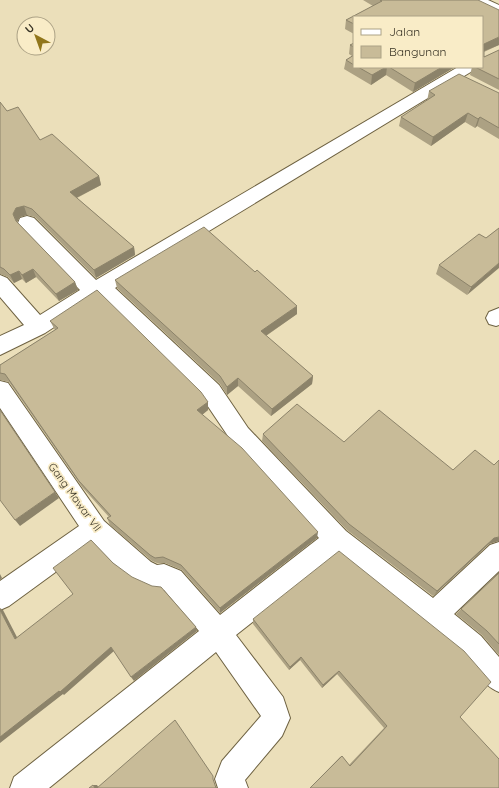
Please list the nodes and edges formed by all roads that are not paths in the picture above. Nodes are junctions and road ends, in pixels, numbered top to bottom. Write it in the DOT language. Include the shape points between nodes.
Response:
graph roads {
  1 [pos="482,0"];
  2 [pos="499,8"];
  3 [pos="463,71"];
  4 [pos="475,84"];
  5 [pos="27,223"];
  6 [pos="0,283"];
  7 [pos="98,289"];
  8 [pos="38,327"];
  9 [pos="0,346"];
  10 [pos="0,390"];
  11 [pos="95,529"];
  12 [pos="337,540"];
  13 [pos="499,554"];
  14 [pos="0,597"];
  15 [pos="434,615"];
  16 [pos="218,633"];
  17 [pos="499,678"];
  18 [pos="25,788"];
  19 [pos="233,788"];
  1 -- 2 [label="lane"];
  3 -- 4 [label="street"];
  3 -- 7 [label="street"];
  5 -- 7 [label="street"];
  6 -- 8 [label="street"];
  7 -- 8 [label="street"];
  7 -- 12 [label="street" via="211,392 240,435"];
  8 -- 9 [label="street"];
  10 -- 11 [label="street, Gang Mawar VII"];
  11 -- 14 [label="street"];
  11 -- 16 [label="street, Gang Mawar VII" via="142,572 155,578 164,577 172,580"];
  12 -- 15 [label="street"];
  12 -- 16 [label="street"];
  13 -- 15 [label="street"];
  15 -- 17 [label="street" via="471,646"];
  16 -- 18 [label="street"];
  16 -- 19 [label="street, Gang Mawar VII" via="273,707 276,718 233,772 230,779"];
}
